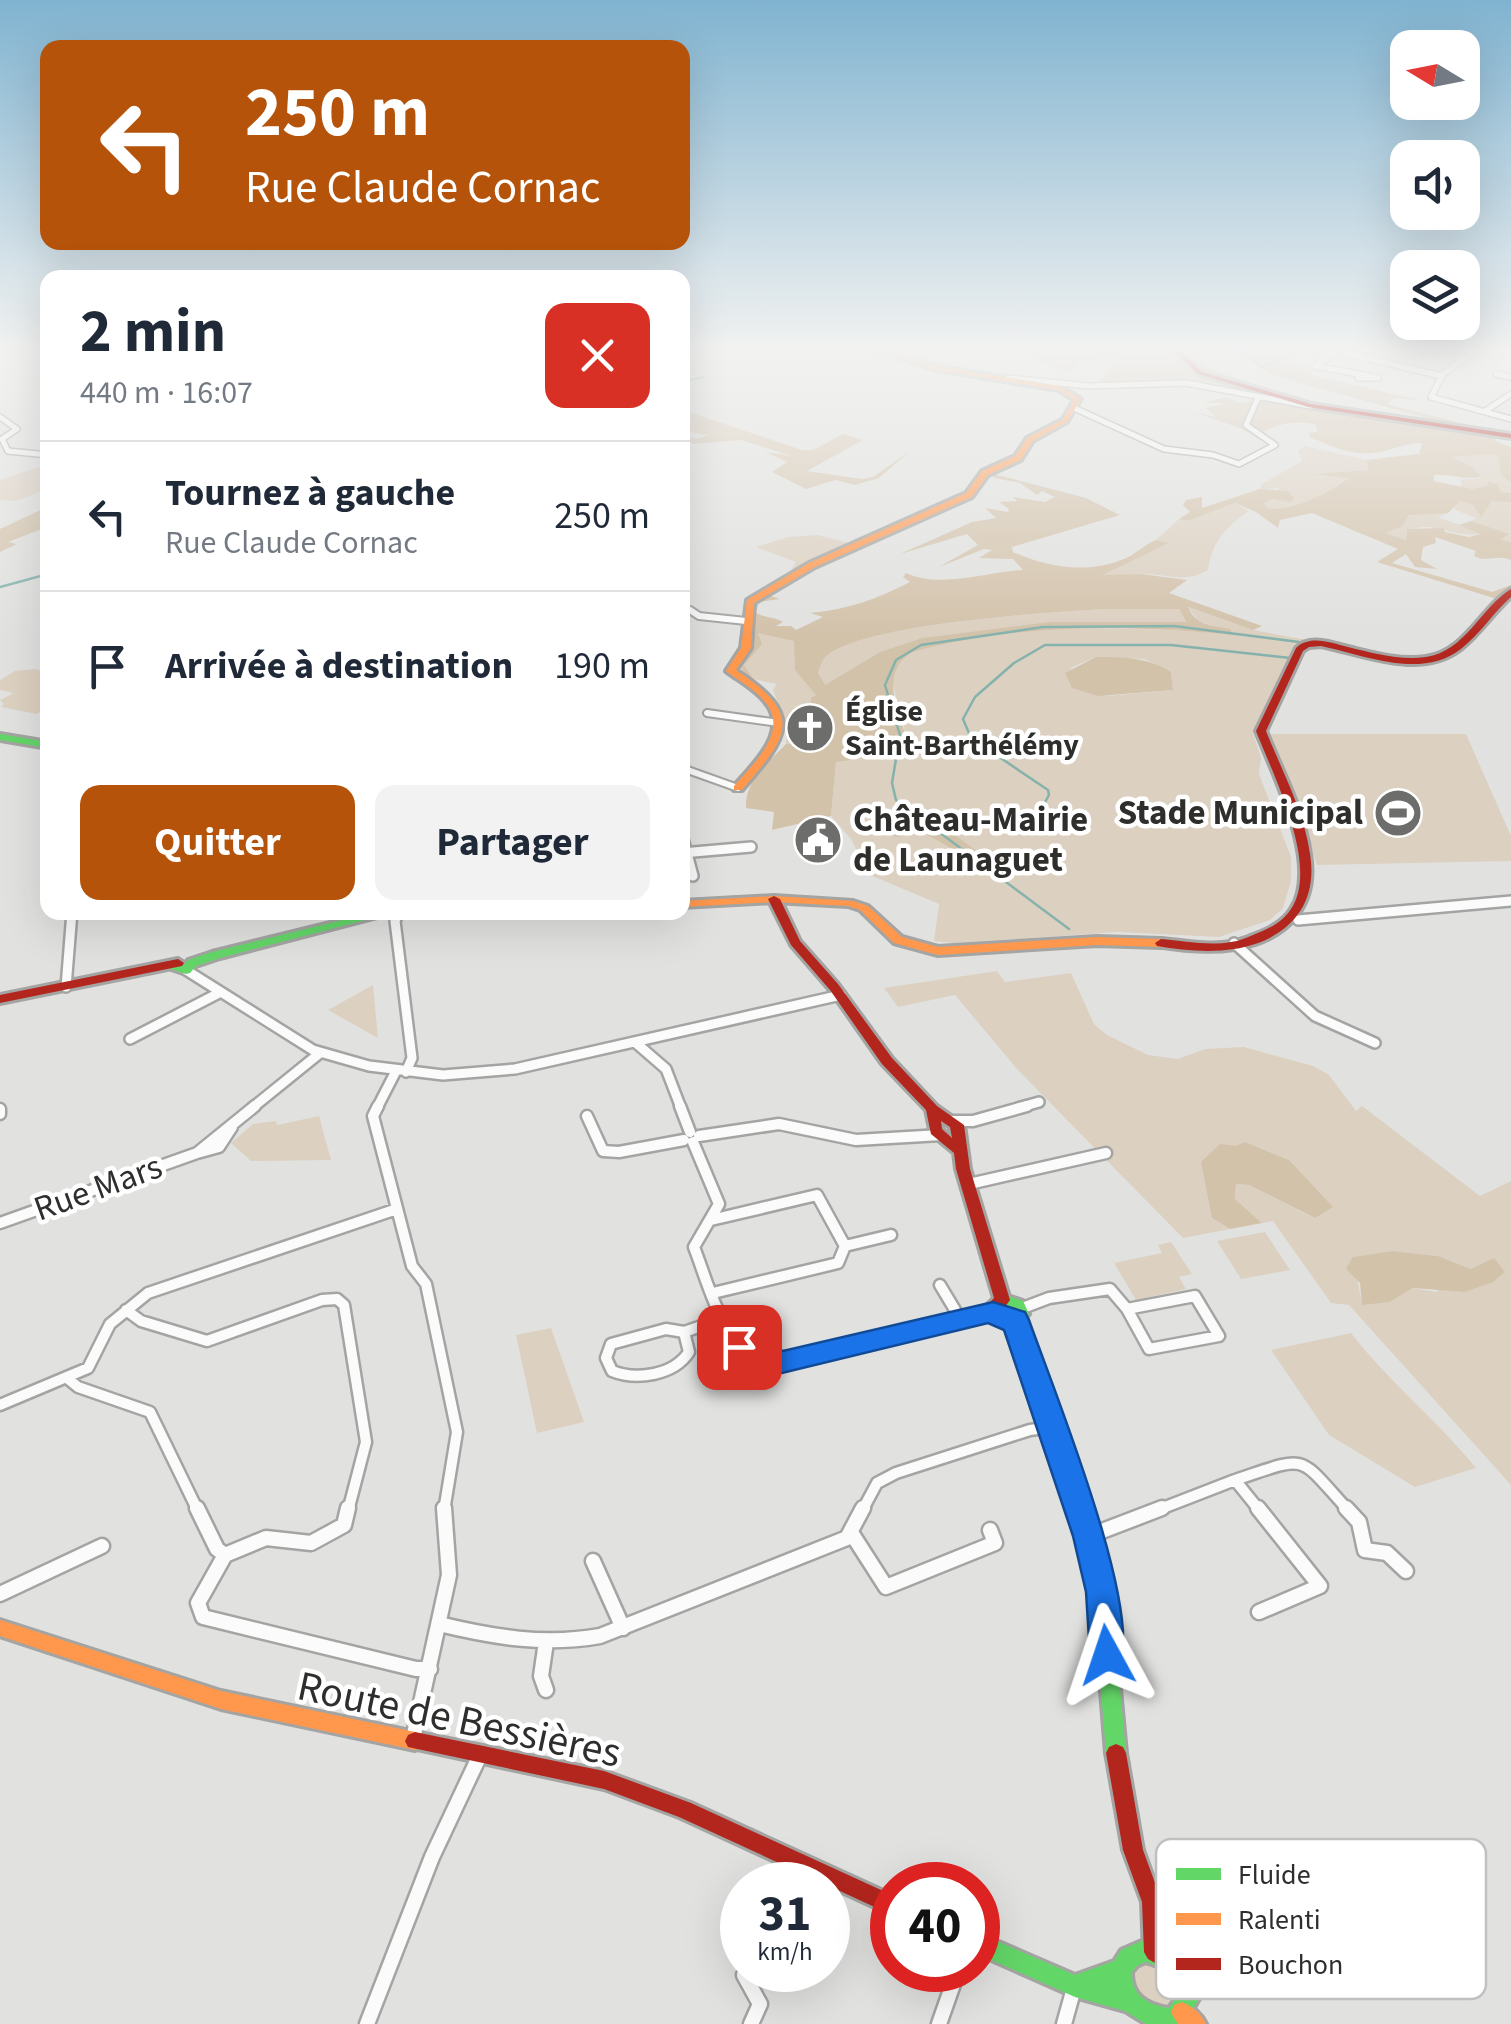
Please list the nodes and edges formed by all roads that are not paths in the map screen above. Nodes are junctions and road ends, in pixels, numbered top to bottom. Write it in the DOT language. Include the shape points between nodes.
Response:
graph roads {
  1 [pos="5,446"];
  2 [pos="1025,446"];
  3 [pos="1158,446"];
  4 [pos="1274,446"];
  5 [pos="40,455"];
  6 [pos="1511,592"];
  7 [pos="690,610"];
  8 [pos="746,621"];
  9 [pos="707,713"];
  10 [pos="779,723"];
  11 [pos="0,736"];
  12 [pos="40,744"];
  13 [pos="690,771"];
  14 [pos="738,788"];
  15 [pos="751,847"];
  16 [pos="690,852"];
  17 [pos="690,866"];
  18 [pos="693,876"];
  19 [pos="774,900"];
  20 [pos="1511,901"];
  21 [pos="690,904"];
  22 [pos="71,920"];
  23 [pos="373,920"];
  24 [pos="394,920"];
  25 [pos="1292,923"];
  26 [pos="1235,945"];
  27 [pos="186,968"];
  28 [pos="66,987"];
  29 [pos="219,993"];
  30 [pos="841,996"];
  31 [pos="0,999"];
  32 [pos="130,1039"];
  33 [pos="1375,1042"];
  34 [pos="634,1043"];
  35 [pos="615,1047"];
  36 [pos="320,1053"];
  37 [pos="654,1060"];
  38 [pos="401,1071"];
  39 [pos="1039,1102"];
  40 [pos="587,1116"];
  41 [pos="947,1128"];
  42 [pos="692,1137"];
  43 [pos="1106,1153"];
  44 [pos="968,1184"];
  45 [pos="397,1209"];
  46 [pos="711,1220"];
  47 [pos="0,1222"];
  48 [pos="892,1235"];
  49 [pos="845,1246"];
  50 [pos="940,1285"];
  51 [pos="712,1293"];
  52 [pos="998,1306"];
  53 [pos="1127,1309"];
  54 [pos="126,1310"];
  55 [pos="1018,1314"];
  56 [pos="722,1319"];
  57 [pos="961,1320"];
  58 [pos="684,1332"];
  59 [pos="84,1371"];
  60 [pos="67,1378"];
  61 [pos="88,1389"];
  62 [pos="0,1404"];
  63 [pos="1052,1427"];
  64 [pos="1235,1480"];
  65 [pos="990,1530"];
  66 [pos="852,1534"];
  67 [pos="1089,1536"];
  68 [pos="102,1546"];
  69 [pos="225,1555"];
  70 [pos="593,1561"];
  71 [pos="1406,1571"];
  72 [pos="0,1594"];
  73 [pos="1259,1612"];
  74 [pos="439,1624"];
  75 [pos="0,1628"];
  76 [pos="623,1628"];
  77 [pos="546,1642"];
  78 [pos="430,1669"];
  79 [pos="546,1690"];
  80 [pos="412,1742"];
  81 [pos="480,1755"];
  82 [pos="870,1895"];
  83 [pos="1155,1952"];
  84 [pos="1000,1954"];
  85 [pos="1120,1969"];
  86 [pos="1075,1986"];
  87 [pos="753,1992"];
  88 [pos="951,1992"];
  89 [pos="1187,1999"];
  90 [pos="1124,2000"];
  91 [pos="1182,2013"];
  92 [pos="367,2024"];
  93 [pos="751,2024"];
  94 [pos="940,2024"];
  95 [pos="1064,2024"];
  96 [pos="1194,2024"];
  1 -- 5 [label="street"];
  2 -- 8 [label="street" via="1018,458 985,473 969,495 769,588 750,602"];
  3 -- 4 [label="street" via="1239,464"];
  6 -- 25 [label="street" via="1437,659 1321,643 1299,650 1260,731 1308,862"];
  7 -- 8 [label="street"];
  8 -- 10 [label="street" via="746,648 730,671 765,691"];
  9 -- 10 [label="street"];
  10 -- 14 [label="street" via="777,746"];
  11 -- 12 [label="street"];
  13 -- 14 [label="street"];
  15 -- 16 [label="street"];
  17 -- 18 [label="street"];
  19 -- 21 [label="street"];
  19 -- 26 [label="street" via="857,904 898,940 938,951 1098,941"];
  19 -- 30 [label="street" via="795,942"];
  20 -- 25 [label="street"];
  22 -- 28 [label="street"];
  23 -- 27 [label="street"];
  24 -- 38 [label="street" via="412,1058"];
  25 -- 26 [label="street"];
  26 -- 33 [label="street" via="1315,1016"];
  27 -- 28 [label="street"];
  27 -- 29 [label="street"];
  28 -- 31 [label="street"];
  29 -- 32 [label="street"];
  29 -- 36 [label="street"];
  30 -- 34 [label="street"];
  30 -- 41 [label="street"];
  34 -- 35 [label="street"];
  34 -- 37 [label="street"];
  35 -- 37 [label="street"];
  35 -- 38 [label="street" via="483,1074"];
  36 -- 38 [label="street"];
  36 -- 47 [label="street, Rue Mars" via="197,1152"];
  37 -- 42 [label="street" via="666,1070"];
  38 -- 45 [label="street" via="373,1116"];
  39 -- 41 [label="street"];
  40 -- 42 [label="street" via="603,1152"];
  41 -- 42 [label="street" via="856,1140 778,1124"];
  41 -- 44 [label="street"];
  42 -- 46 [label="street" via="720,1204"];
  43 -- 44 [label="street"];
  44 -- 52 [label="street" via="991,1243"];
  45 -- 54 [label="street" via="148,1293"];
  45 -- 74 [label="street" via="412,1266 426,1284 456,1423 443,1514 449,1575"];
  46 -- 49 [label="street" via="817,1195"];
  46 -- 51 [label="street" via="694,1248"];
  48 -- 49 [label="street"];
  49 -- 51 [label="street" via="838,1262"];
  50 -- 57 [label="street"];
  51 -- 56 [label="street"];
  52 -- 55 [label="street" via="1002,1320"];
  52 -- 57 [label="street"];
  53 -- 53 [label="street" via="1149,1350 1219,1336 1195,1296"];
  53 -- 55 [label="street" via="1103,1288 1049,1298"];
  54 -- 59 [label="street" via="110,1324"];
  54 -- 69 [label="street" via="207,1341 322,1300 344,1305 366,1442 344,1526 311,1544 266,1538"];
  55 -- 63 [label="street"];
  56 -- 57 [label="street" via="739,1347 782,1362"];
  56 -- 58 [label="street"];
  58 -- 58 [label="street" via="666,1328 618,1340 607,1351 612,1371 629,1378 680,1364 690,1352"];
  59 -- 60 [label="street"];
  59 -- 61 [label="street"];
  60 -- 61 [label="street"];
  60 -- 62 [label="street"];
  61 -- 69 [label="street" via="150,1412"];
  63 -- 66 [label="street" via="896,1472 877,1483"];
  63 -- 67 [label="street"];
  64 -- 67 [label="street"];
  64 -- 71 [label="street" via="1292,1461 1306,1464 1360,1522 1365,1550 1387,1553"];
  64 -- 73 [label="street" via="1320,1586"];
  65 -- 66 [label="street" via="996,1542 886,1587"];
  66 -- 76 [label="street"];
  67 -- 83 [label="street" via="1102,1592 1118,1778 1128,1835 1152,1902"];
  68 -- 72 [label="street"];
  69 -- 78 [label="street" via="198,1604 203,1617"];
  70 -- 76 [label="street"];
  74 -- 77 [label="street"];
  74 -- 78 [label="street"];
  75 -- 80 [label="street, Route de Bessières" via="221,1700"];
  76 -- 77 [label="street"];
  77 -- 79 [label="street"];
  78 -- 80 [label="street"];
  80 -- 81 [label="street, Route de Bessières"];
  81 -- 82 [label="street, Route de Bessières" via="650,1796"];
  81 -- 92 [label="street"];
  83 -- 85 [label="street" via="1134,1954"];
  84 -- 86 [label="street"];
  85 -- 86 [label="street"];
  85 -- 90 [label="street"];
  86 -- 90 [label="street"];
  86 -- 95 [label="street"];
  87 -- 93 [label="street" via="760,2004"];
  88 -- 94 [label="street"];
  89 -- 91 [label="street"];
  90 -- 91 [label="street" via="1152,2022"];
  91 -- 96 [label="street"];
}
